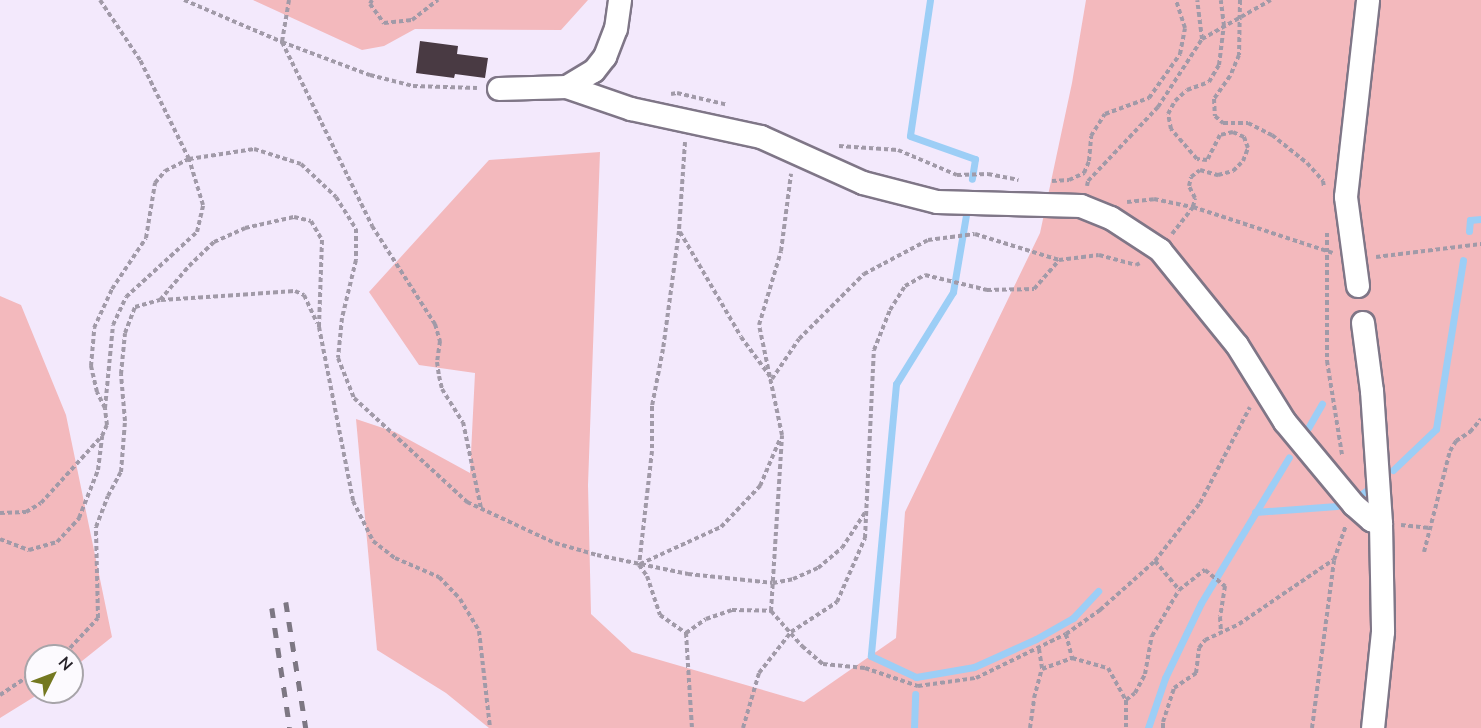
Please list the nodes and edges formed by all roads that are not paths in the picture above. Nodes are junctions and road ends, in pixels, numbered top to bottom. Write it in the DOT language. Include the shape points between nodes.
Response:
graph roads {
  1 [pos="620,0"];
  2 [pos="1368,0"];
  3 [pos="567,87"];
  4 [pos="499,89"];
  5 [pos="1358,286"];
  6 [pos="1363,323"];
  7 [pos="1381,524"];
  8 [pos="1373,728"];
  1 -- 3 [label="street" via="616,29 605,57 594,71"];
  2 -- 5 [label="street" via="1346,196"];
  3 -- 4 [label="street"];
  3 -- 7 [label="street" via="631,109 760,137 863,183 937,202 1081,206 1111,218 1160,250 1237,345 1286,422 1354,505"];
  6 -- 7 [label="street"];
  7 -- 8 [label="street" via="1383,632"];
}
